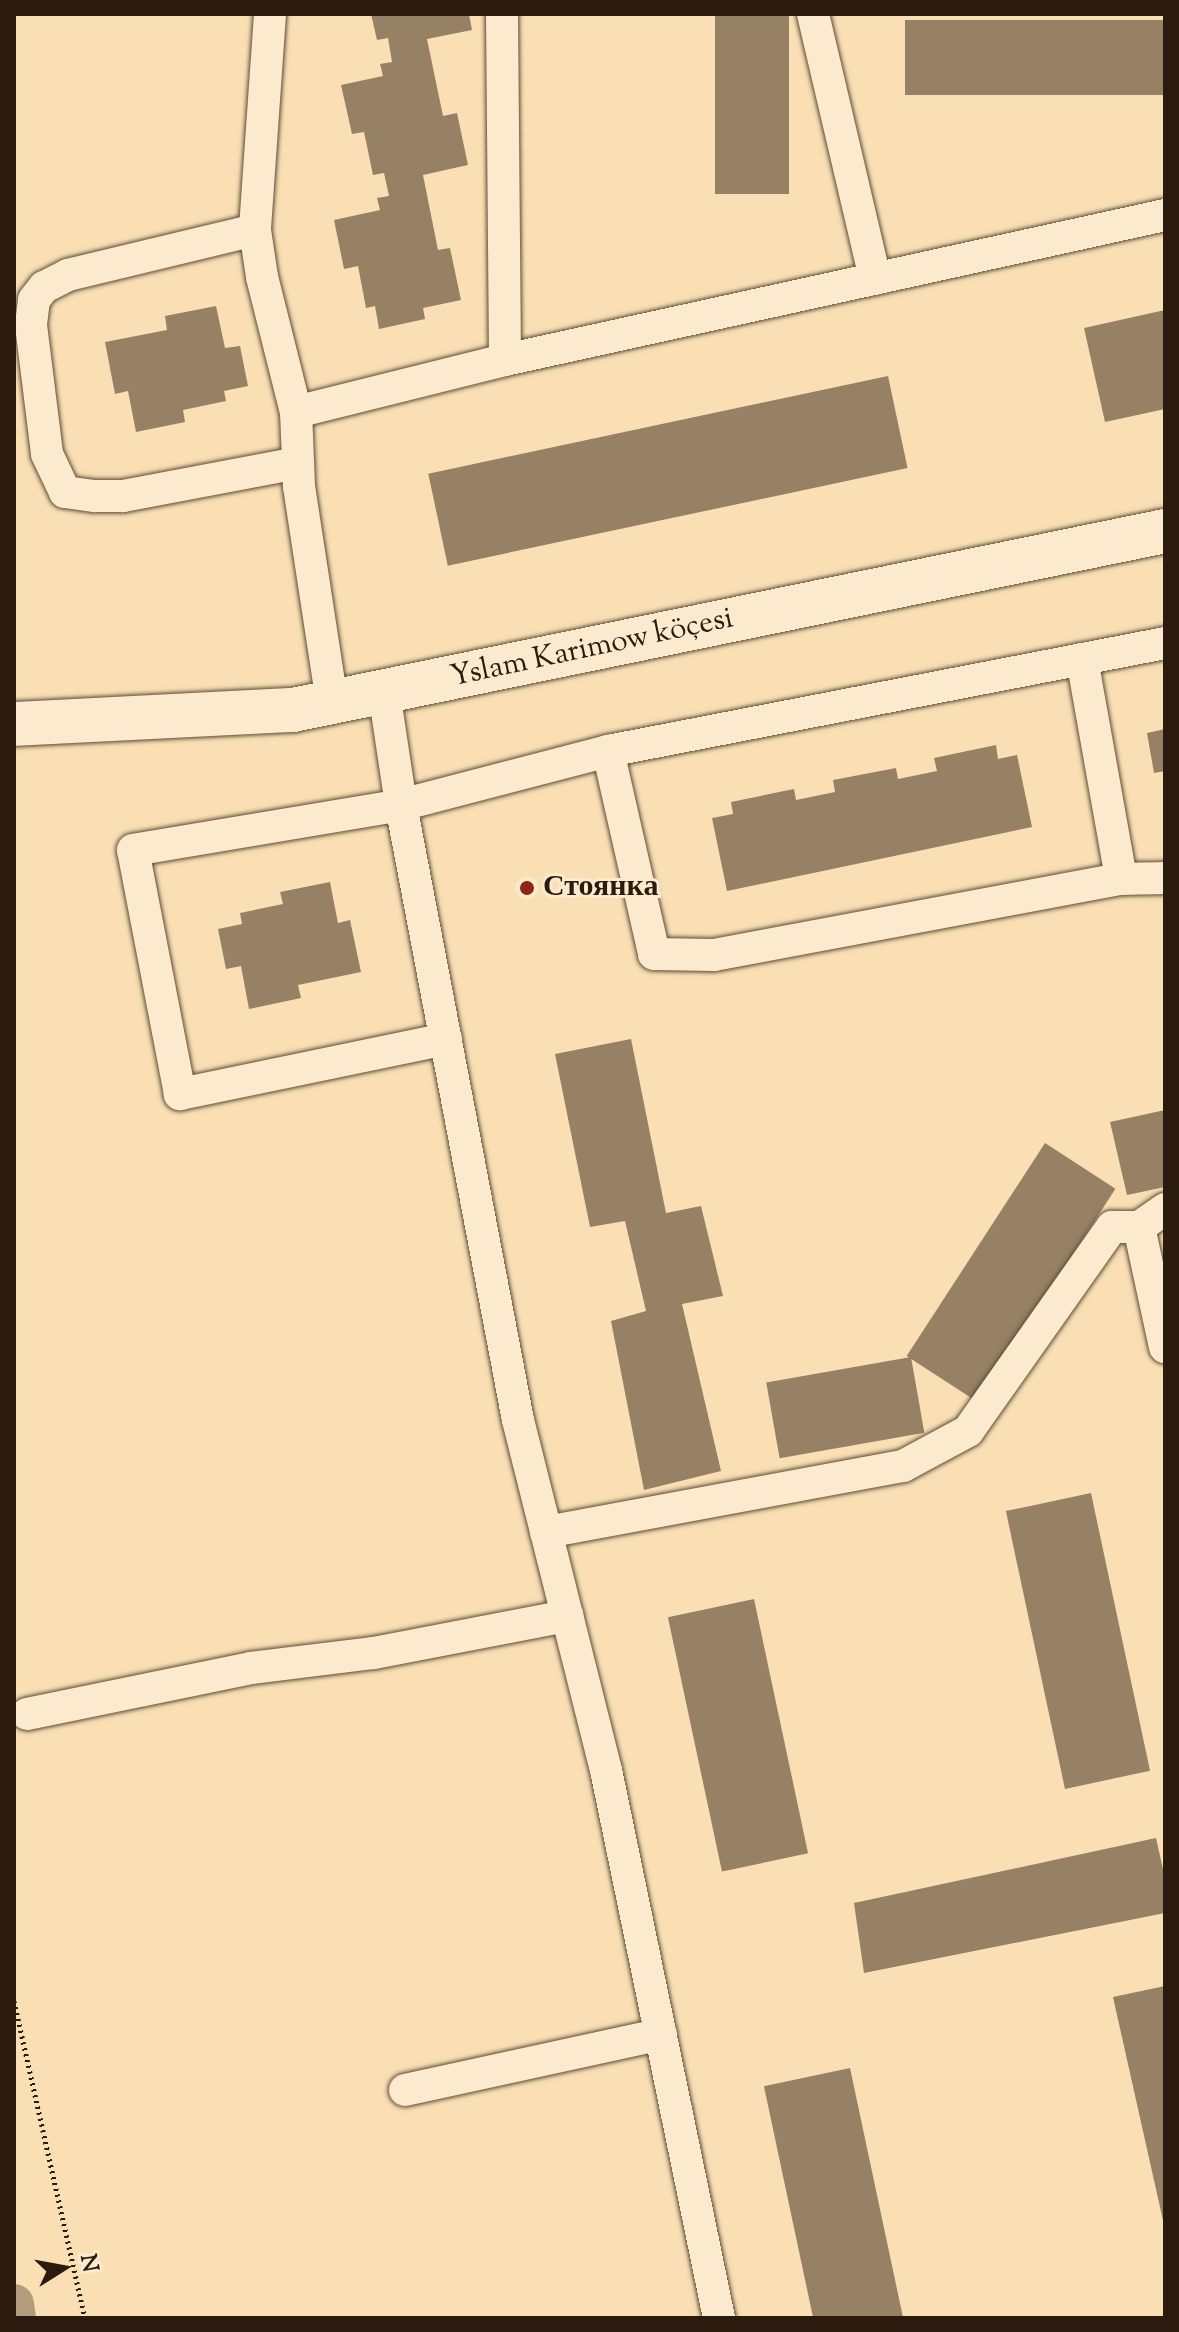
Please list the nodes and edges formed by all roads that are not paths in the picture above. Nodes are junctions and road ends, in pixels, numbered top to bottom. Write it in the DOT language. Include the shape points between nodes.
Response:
graph roads {
  1 [pos="270,14"];
  2 [pos="502,14"];
  3 [pos="813,14"];
  4 [pos="1165,215"];
  5 [pos="255,230"];
  6 [pos="875,279"];
  7 [pos="505,360"];
  8 [pos="296,412"];
  9 [pos="298,463"];
  10 [pos="1165,531"];
  11 [pos="1165,643"];
  12 [pos="1082,659"];
  13 [pos="384,692"];
  14 [pos="332,702"];
  15 [pos="14,724"];
  16 [pos="608,751"];
  17 [pos="401,805"];
  18 [pos="1165,878"];
  19 [pos="1121,879"];
  20 [pos="446,1039"];
  21 [pos="1152,1218"];
  22 [pos="1165,1347"];
  23 [pos="546,1532"];
  24 [pos="567,1616"];
  25 [pos="27,1714"];
  26 [pos="661,2034"];
  27 [pos="405,2090"];
  28 [pos="719,2318"];
  1 -- 5 [label="street"];
  2 -- 7 [label="street"];
  3 -- 6 [label="street"];
  4 -- 6 [label="street"];
  5 -- 8 [label="street"];
  5 -- 9 [label="street" via="68,275 44,287 34,300 31,325 47,454 65,492 95,496 123,496"];
  6 -- 7 [label="street"];
  7 -- 8 [label="street"];
  8 -- 9 [label="street"];
  9 -- 14 [label="street"];
  10 -- 13 [label="street, Yslam Karimow köçesi"];
  11 -- 12 [label="street"];
  12 -- 16 [label="street"];
  12 -- 19 [label="street"];
  13 -- 14 [label="street, Yslam Karimow köçesi"];
  13 -- 17 [label="street"];
  14 -- 15 [label="street, Yslam Karimow köçesi" via="293,710"];
  16 -- 17 [label="street"];
  16 -- 19 [label="street" via="654,954 714,955"];
  17 -- 20 [label="street"];
  17 -- 20 [label="street" via="133,850 180,1094"];
  18 -- 19 [label="street"];
  20 -- 23 [label="street" via="518,1420"];
  21 -- 22 [label="street"];
  21 -- 23 [label="street" via="1112,1227 968,1431 903,1466"];
  23 -- 24 [label="street"];
  24 -- 25 [label="street" via="374,1653 251,1668"];
  24 -- 26 [label="street" via="606,1770"];
  26 -- 27 [label="street"];
  26 -- 28 [label="street"];
}
